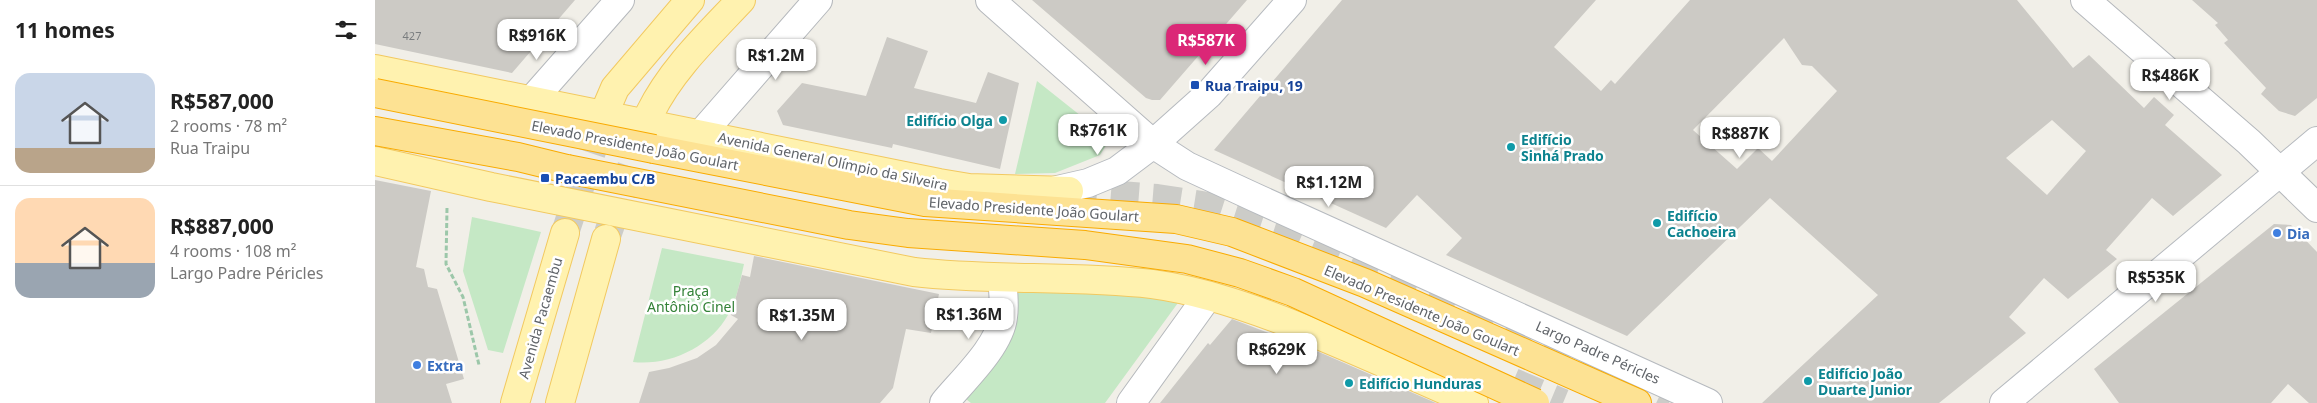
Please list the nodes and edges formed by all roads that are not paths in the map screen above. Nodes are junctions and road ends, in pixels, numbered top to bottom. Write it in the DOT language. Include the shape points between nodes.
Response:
graph roads {
  1 [pos="620,0"];
  2 [pos="690,0"];
  3 [pos="741,0"];
  4 [pos="818,0"];
  5 [pos="990,0"];
  6 [pos="1293,0"];
  7 [pos="2085,0"];
  8 [pos="375,69"];
  9 [pos="375,93"];
  10 [pos="532,100"];
  11 [pos="606,108"];
  12 [pos="650,114"];
  13 [pos="375,131"];
  14 [pos="701,134"];
  15 [pos="2317,141"];
  16 [pos="1153,144"];
  17 [pos="375,161"];
  18 [pos="2281,171"];
  19 [pos="1061,191"];
  20 [pos="2317,208"];
  21 [pos="565,234"];
  22 [pos="606,239"];
  23 [pos="1119,260"];
  24 [pos="1013,278"];
  25 [pos="1208,296"];
  26 [pos="515,403"];
  27 [pos="560,403"];
  28 [pos="945,403"];
  29 [pos="1131,403"];
  30 [pos="1474,403"];
  31 [pos="1535,403"];
  32 [pos="1637,403"];
  33 [pos="1708,403"];
  34 [pos="2004,403"];
  1 -- 10 [label="street"];
  2 -- 11 [label="main road" via="615,88"];
  3 -- 12 [label="main road" via="692,52"];
  4 -- 14 [label="street"];
  5 -- 16 [label="street"];
  6 -- 16 [label="street, Avenida General Olímpio da Silveira" via="1209,94"];
  7 -- 18 [label="street"];
  8 -- 10 [label="main road, Avenida General Olímpio da Silveira"];
  9 -- 32 [label="highway, Elevado Presidente João Goulart, bridge" via="925,202 1176,219 1232,232 1365,283"];
  10 -- 14 [label="main road, Avenida General Olímpio da Silveira"];
  13 -- 31 [label="highway, bridge" via="849,225 908,233 1129,250 1187,259 1293,292"];
  14 -- 19 [label="main road, Avenida General Olímpio da Silveira" via="962,187"];
  15 -- 18 [label="street"];
  16 -- 19 [label="street, Avenida General Olímpio da Silveira" via="1117,171"];
  16 -- 33 [label="street, Largo Padre Péricles" via="1187,166"];
  17 -- 24 [label="main road" via="866,264 961,277"];
  18 -- 20 [label="street"];
  18 -- 34 [label="street"];
  21 -- 26 [label="main road, Avenida Pacaembu"];
  22 -- 27 [label="main road"];
  23 -- 24 [label="main road"];
  24 -- 25 [label="main road" via="1153,284"];
  24 -- 28 [label="street" via="996,337"];
  25 -- 29 [label="street"];
  25 -- 30 [label="main road" via="1252,308"];
}
